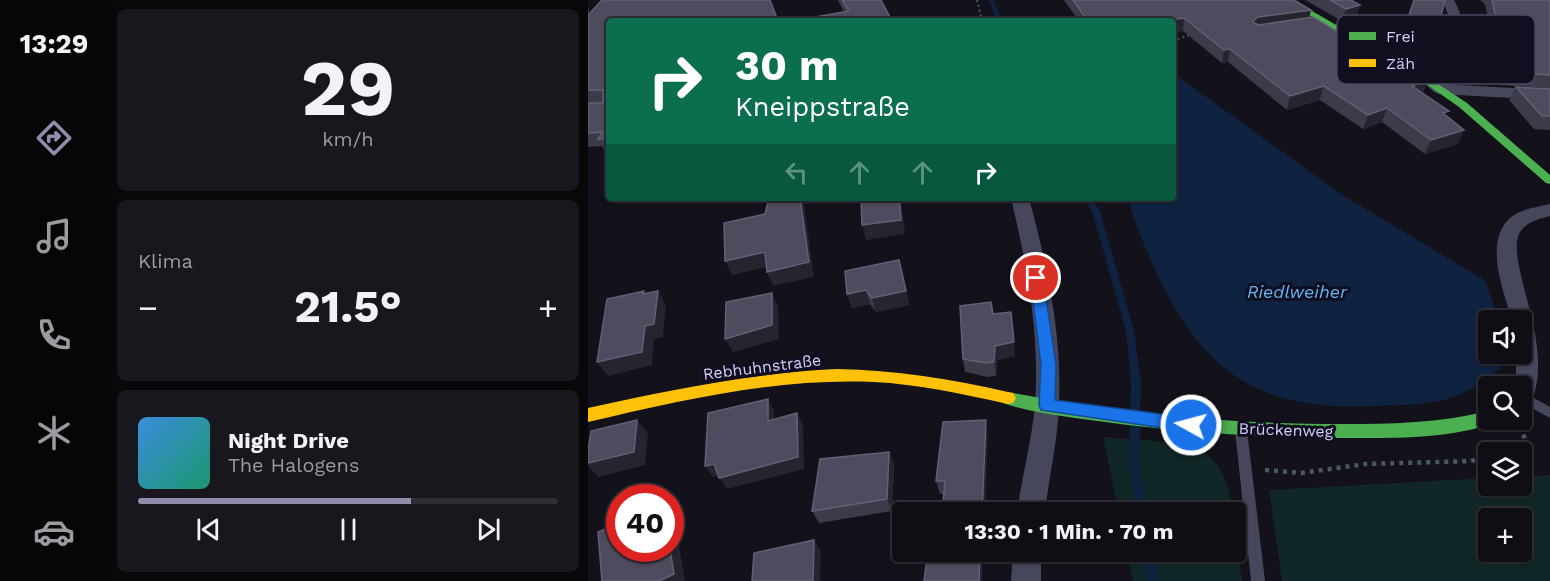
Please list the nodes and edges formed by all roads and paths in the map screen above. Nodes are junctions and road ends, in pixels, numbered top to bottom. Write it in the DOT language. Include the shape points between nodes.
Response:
graph roads {
  1 [pos="977,0"];
  2 [pos="1287,0"];
  3 [pos="1448,0"];
  4 [pos="1456,15"];
  5 [pos="981,18"];
  6 [pos="1196,28"];
  7 [pos="1337,34"];
  8 [pos="1176,40"];
  9 [pos="1430,84"];
  10 [pos="1438,84"];
  11 [pos="1436,87"];
  12 [pos="1550,95"];
  13 [pos="1550,181"];
  14 [pos="1021,201"];
  15 [pos="1550,210"];
  16 [pos="1532,382"];
  17 [pos="1532,403"];
  18 [pos="1047,405"];
  19 [pos="1550,413"];
  20 [pos="588,415"];
  21 [pos="1478,421"];
  22 [pos="1241,429"];
  23 [pos="1478,459"];
  24 [pos="1245,469"];
  25 [pos="1033,502"];
  26 [pos="1027,562"];
  27 [pos="1026,581"];
  28 [pos="1258,581"];
  1 -- 5 [label="path"];
  2 -- 7 [label="street"];
  3 -- 4 [label="street"];
  6 -- 8 [label="path" via="1191,36"];
  9 -- 11 [label="street"];
  10 -- 11 [label="street"];
  11 -- 12 [label="street"];
  11 -- 13 [label="street" via="1477,116"];
  14 -- 18 [label="street" via="1040,298 1048,365"];
  15 -- 16 [label="street" via="1516,223 1508,234 1508,248 1536,317 1540,337 1540,359"];
  17 -- 19 [label="lane"];
  18 -- 20 [label="street, Rebhuhnstraße" via="914,380 797,376 665,397"];
  18 -- 22 [label="street, Brückenweg"];
  18 -- 25 [label="street"];
  21 -- 22 [label="street, Brückenweg" via="1428,430"];
  22 -- 24 [label="lane"];
  23 -- 24 [label="path" via="1366,464 1300,473"];
  24 -- 28 [label="lane"];
  26 -- 27 [label="street"];
}
